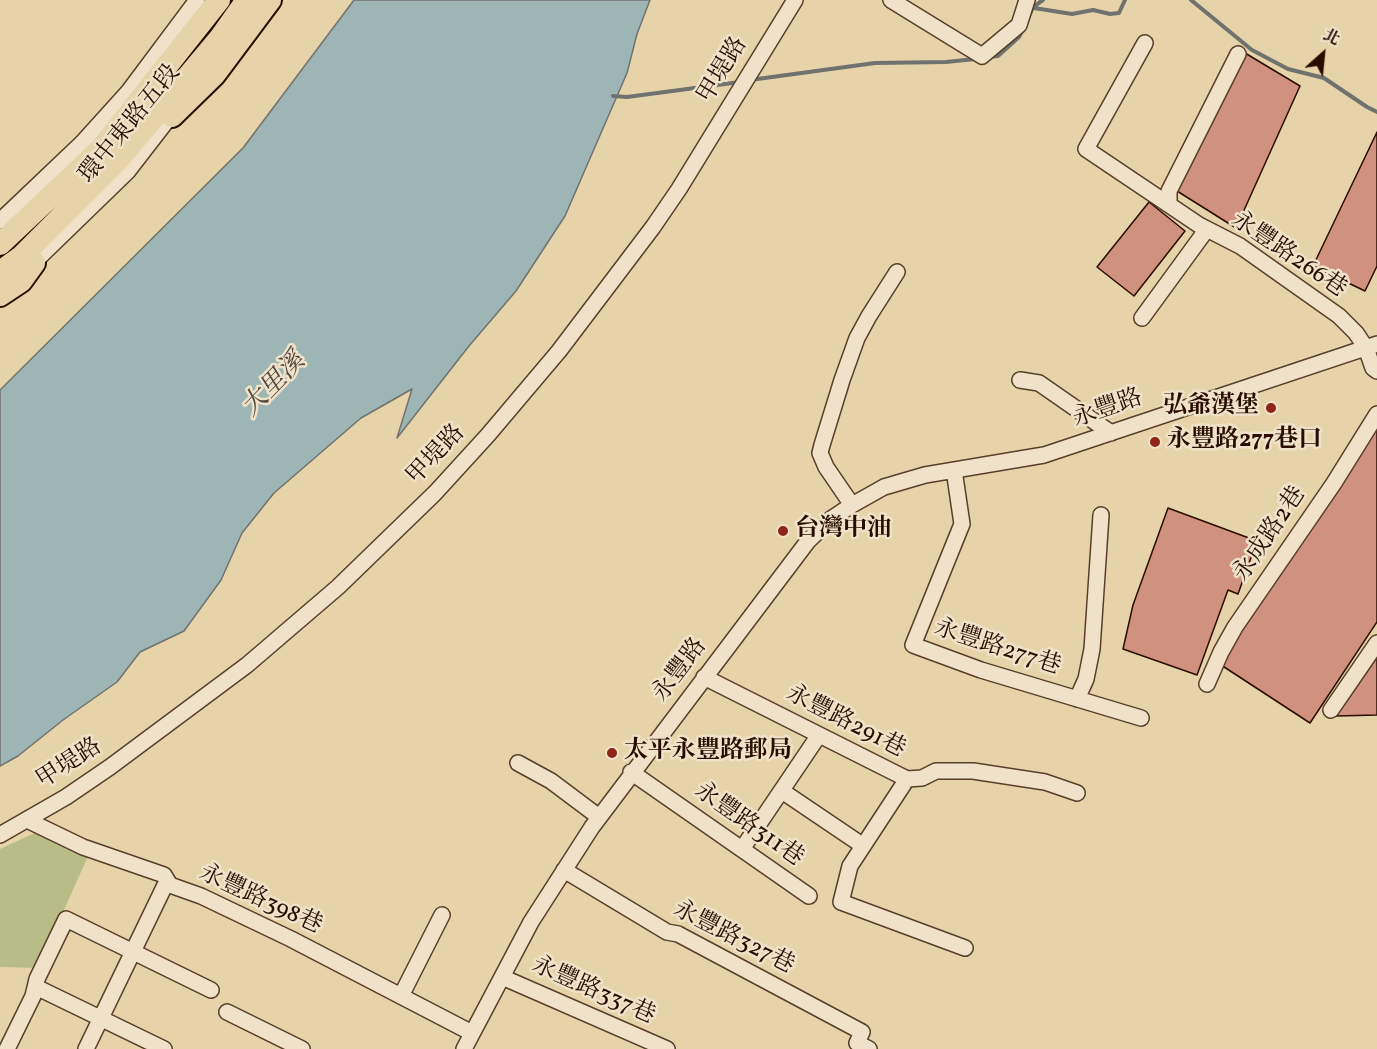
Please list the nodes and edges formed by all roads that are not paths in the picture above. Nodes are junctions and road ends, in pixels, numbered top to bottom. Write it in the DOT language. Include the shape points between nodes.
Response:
graph roads {
  1 [pos="197,0"];
  2 [pos="219,0"];
  3 [pos="247,0"];
  4 [pos="255,0"];
  5 [pos="270,0"];
  6 [pos="795,0"];
  7 [pos="891,0"];
  8 [pos="1027,0"];
  9 [pos="1144,43"];
  10 [pos="1238,54"];
  11 [pos="169,119"];
  12 [pos="1169,205"];
  13 [pos="0,221"];
  14 [pos="1207,229"];
  15 [pos="0,244"];
  16 [pos="34,263"];
  17 [pos="0,272"];
  18 [pos="897,272"];
  19 [pos="0,288"];
  20 [pos="0,295"];
  21 [pos="1142,318"];
  22 [pos="1371,346"];
  23 [pos="1377,371"];
  24 [pos="1020,380"];
  25 [pos="1377,414"];
  26 [pos="1111,433"];
  27 [pos="954,470"];
  28 [pos="852,505"];
  29 [pos="1101,515"];
  30 [pos="1377,642"];
  31 [pos="704,677"];
  32 [pos="1207,684"];
  33 [pos="1077,699"];
  34 [pos="1331,710"];
  35 [pos="1141,718"];
  36 [pos="819,735"];
  37 [pos="518,763"];
  38 [pos="631,772"];
  39 [pos="907,779"];
  40 [pos="782,790"];
  41 [pos="1077,793"];
  42 [pos="599,817"];
  43 [pos="27,820"];
  44 [pos="0,836"];
  45 [pos="856,841"];
  46 [pos="742,849"];
  47 [pos="564,870"];
  48 [pos="167,881"];
  49 [pos="809,897"];
  50 [pos="442,915"];
  51 [pos="964,948"];
  52 [pos="132,952"];
  53 [pos="502,977"];
  54 [pos="36,987"];
  55 [pos="211,990"];
  56 [pos="401,996"];
  57 [pos="227,1012"];
  58 [pos="101,1017"];
  59 [pos="472,1033"];
  60 [pos="7,1049"];
  61 [pos="86,1049"];
  62 [pos="164,1049"];
  63 [pos="302,1049"];
  64 [pos="464,1049"];
  65 [pos="666,1049"];
  66 [pos="869,1049"];
  1 -- 13 [label="street, 環中東路五段" via="121,100"];
  2 -- 15 [label="highway" via="101,148"];
  3 -- 17 [label="highway" via="118,160 21,257"];
  4 -- 11 [label="street, 環中東路五段"];
  5 -- 11 [label="highway" via="214,75"];
  6 -- 43 [label="street, 甲堤路" via="679,189 607,289 488,435 435,493 338,587 248,665 110,767"];
  7 -- 8 [label="street" via="982,56 1019,25"];
  9 -- 12 [label="street, 永豐路266巷" via="1086,149"];
  10 -- 12 [label="street" via="1169,191"];
  11 -- 16 [label="street, 環中東路五段" via="128,171"];
  12 -- 14 [label="street, 永豐路266巷"];
  14 -- 21 [label="street, 永豐路266巷"];
  14 -- 22 [label="street, 永豐路266巷" via="1240,246 1339,316"];
  16 -- 19 [label="street, 環中東路五段"];
  16 -- 20 [label="highway" via="21,280"];
  18 -- 28 [label="street" via="857,338 820,453"];
  22 -- 23 [label="street, 永豐路266巷" via="1373,368"];
  22 -- 26 [label="street, 永豐路"];
  24 -- 26 [label="street" via="1039,383"];
  25 -- 32 [label="street, 永成路2巷" via="1235,627"];
  26 -- 27 [label="street, 永豐路" via="1044,455"];
  27 -- 28 [label="street, 永豐路" via="884,487"];
  27 -- 33 [label="street, 永豐路277巷" via="962,524 913,645"];
  28 -- 31 [label="street, 永豐路" via="808,541"];
  29 -- 33 [label="street" via="1092,649"];
  30 -- 34 [label="street"];
  31 -- 36 [label="street, 永豐路291巷"];
  31 -- 38 [label="street, 永豐路"];
  33 -- 35 [label="street, 永豐路277巷"];
  36 -- 39 [label="street, 永豐路291巷"];
  36 -- 40 [label="street"];
  37 -- 42 [label="street"];
  38 -- 42 [label="street, 永豐路"];
  38 -- 46 [label="street, 永豐路311巷"];
  39 -- 41 [label="street, 永豐路291巷" via="922,778 936,771 973,771 1046,782"];
  39 -- 51 [label="street" via="850,866 841,902"];
  40 -- 45 [label="street"];
  40 -- 46 [label="street"];
  42 -- 47 [label="street, 永豐路"];
  43 -- 44 [label="street, 甲堤路"];
  43 -- 48 [label="street, 永豐路398巷" via="83,847 164,875"];
  46 -- 49 [label="street, 永豐路311巷"];
  47 -- 53 [label="street, 永豐路"];
  47 -- 66 [label="street, 永豐路327巷" via="667,932 678,934 862,1032 857,1042"];
  48 -- 52 [label="street"];
  48 -- 56 [label="street, 永豐路398巷"];
  50 -- 56 [label="street"];
  52 -- 54 [label="street" via="66,919"];
  52 -- 55 [label="street"];
  52 -- 58 [label="street"];
  53 -- 59 [label="street, 永豐路"];
  53 -- 65 [label="street, 永豐路337巷"];
  54 -- 58 [label="street"];
  54 -- 60 [label="street"];
  56 -- 59 [label="street, 永豐路398巷"];
  57 -- 63 [label="street"];
  58 -- 61 [label="street"];
  58 -- 62 [label="street"];
  59 -- 64 [label="street, 永豐路"];
}
